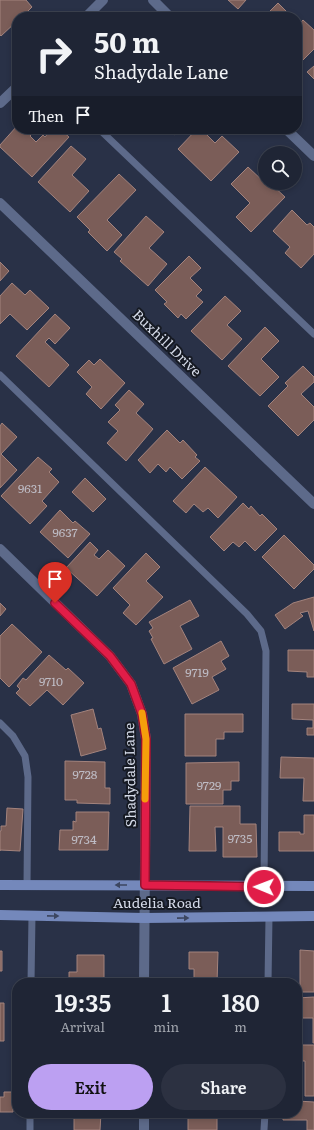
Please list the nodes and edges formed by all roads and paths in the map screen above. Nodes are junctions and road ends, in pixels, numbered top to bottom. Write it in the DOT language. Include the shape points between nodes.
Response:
graph roads {
  1 [pos="103,0"];
  2 [pos="153,0"];
  3 [pos="91,12"];
  4 [pos="165,12"];
  5 [pos="12,92"];
  6 [pos="0,103"];
  7 [pos="104,134"];
  8 [pos="291,134"];
  9 [pos="314,156"];
  10 [pos="0,203"];
  11 [pos="314,334"];
  12 [pos="0,375"];
  13 [pos="314,504"];
  14 [pos="0,549"];
  15 [pos="0,722"];
  16 [pos="0,885"];
  17 [pos="27,885"];
  18 [pos="145,885"];
  19 [pos="314,886"];
  20 [pos="264,887"];
  21 [pos="0,915"];
  22 [pos="32,915"];
  23 [pos="314,916"];
  24 [pos="269,917"];
  25 [pos="144,918"];
  26 [pos="31,978"];
  27 [pos="144,978"];
  28 [pos="268,978"];
  29 [pos="30,1118"];
  30 [pos="144,1118"];
  31 [pos="265,1118"];
  32 [pos="30,1130"];
  33 [pos="144,1130"];
  34 [pos="264,1130"];
  1 -- 3 [label="street"];
  2 -- 4 [label="street"];
  5 -- 6 [label="street"];
  7 -- 11 [label="lane"];
  8 -- 9 [label="street"];
  10 -- 13 [label="street, Buxhill Drive"];
  12 -- 20 [label="lane" via="247,614 261,631 266,651"];
  14 -- 18 [label="street, Shadydale Lane" via="110,656 131,684 142,714 146,739"];
  15 -- 17 [label="lane" via="13,736 25,756 28,777"];
  16 -- 17 [label="main road, Audelia Road"];
  18 -- 17 [label="main road, Audelia Road, one-way"];
  18 -- 20 [label="main road, Audelia Road"];
  18 -- 25 [label="street, Shadydale Lane"];
  19 -- 20 [label="main road, Audelia Road"];
  21 -- 22 [label="main road, Audelia Road"];
  22 -- 25 [label="main road, Audelia Road, one-way"];
  22 -- 26 [label="lane"];
  23 -- 24 [label="main road, Audelia Road"];
  25 -- 24 [label="main road, Audelia Road, one-way"];
  24 -- 28 [label="lane"];
  25 -- 27 [label="street, Shadydale Lane"];
  29 -- 32 [label="lane"];
  30 -- 33 [label="street"];
  31 -- 34 [label="lane"];
}
